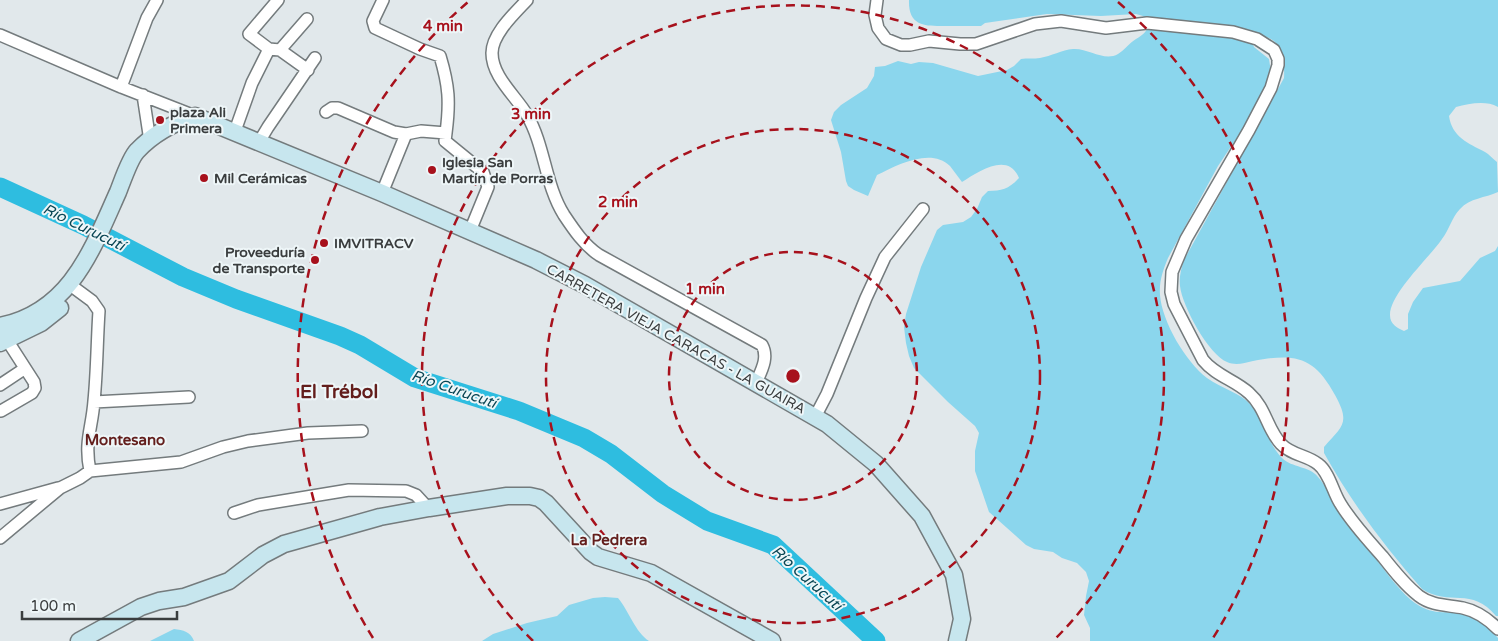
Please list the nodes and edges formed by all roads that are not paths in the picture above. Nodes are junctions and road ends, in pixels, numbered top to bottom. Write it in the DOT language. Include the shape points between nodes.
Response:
graph roads {
  1 [pos="156,0"];
  2 [pos="278,0"];
  3 [pos="383,0"];
  4 [pos="527,0"];
  5 [pos="877,0"];
  6 [pos="307,19"];
  7 [pos="0,34"];
  8 [pos="274,50"];
  9 [pos="315,58"];
  10 [pos="308,70"];
  11 [pos="121,87"];
  12 [pos="143,96"];
  13 [pos="326,112"];
  14 [pos="195,116"];
  15 [pos="235,131"];
  16 [pos="446,133"];
  17 [pos="406,134"];
  18 [pos="150,141"];
  19 [pos="260,142"];
  20 [pos="382,193"];
  21 [pos="923,209"];
  22 [pos="470,231"];
  23 [pos="72,287"];
  24 [pos="2,336"];
  25 [pos="24,369"];
  26 [pos="756,383"];
  27 [pos="0,385"];
  28 [pos="189,397"];
  29 [pos="94,402"];
  30 [pos="1,411"];
  31 [pos="815,417"];
  32 [pos="362,431"];
  33 [pos="90,471"];
  34 [pos="60,488"];
  35 [pos="0,504"];
  36 [pos="429,508"];
  37 [pos="234,513"];
  38 [pos="0,538"];
  39 [pos="1498,629"];
  40 [pos="79,641"];
  41 [pos="772,641"];
  42 [pos="957,641"];
  1 -- 11 [label="street"];
  2 -- 8 [label="street" via="249,34"];
  3 -- 16 [label="street" via="373,21 375,28 440,56 449,95"];
  4 -- 26 [label="street" via="503,26 493,45 492,55 496,70 527,116 564,214 583,242 599,255 762,345 764,362"];
  5 -- 39 [label="street" via="875,15 878,28 886,39 901,45 929,41 976,44 1035,24 1061,21 1106,28 1147,23 1233,32 1257,39 1274,50 1278,65 1272,88 1174,263 1171,283 1174,304 1208,367 1239,385 1255,399 1282,446 1318,464 1341,505 1403,581 1427,601 1472,610 1490,620"];
  6 -- 8 [label="street"];
  7 -- 11 [label="street"];
  8 -- 10 [label="street"];
  8 -- 15 [label="street" via="252,83"];
  9 -- 10 [label="street"];
  10 -- 19 [label="street"];
  11 -- 12 [label="street"];
  12 -- 14 [label="street"];
  12 -- 18 [label="street"];
  13 -- 17 [label="street" via="338,108"];
  14 -- 15 [label="main road, CARRETERA VIEJA CARACAS - LA GUAIRA"];
  14 -- 18 [label="main road" via="172,124"];
  15 -- 19 [label="main road, CARRETERA VIEJA CARACAS - LA GUAIRA"];
  16 -- 17 [label="street" via="421,131"];
  16 -- 22 [label="street" via="445,142 483,172 488,187"];
  17 -- 20 [label="street"];
  18 -- 23 [label="main road" via="89,263"];
  19 -- 20 [label="main road, CARRETERA VIEJA CARACAS - LA GUAIRA"];
  20 -- 22 [label="main road, CARRETERA VIEJA CARACAS - LA GUAIRA"];
  21 -- 31 [label="street" via="885,257"];
  22 -- 26 [label="main road, CARRETERA VIEJA CARACAS - LA GUAIRA" via="585,285"];
  23 -- 24 [label="main road" via="41,309 16,321"];
  23 -- 29 [label="street" via="92,301 99,311"];
  24 -- 25 [label="street"];
  25 -- 27 [label="street"];
  25 -- 30 [label="street" via="35,388"];
  26 -- 31 [label="main road, CARRETERA VIEJA CARACAS - LA GUAIRA"];
  28 -- 29 [label="street"];
  29 -- 33 [label="street" via="87,443"];
  31 -- 42 [label="main road, CARRETERA VIEJA CARACAS - LA GUAIRA" via="876,464 922,516 954,575 962,619"];
  32 -- 33 [label="street" via="308,433 256,440 223,446 181,462"];
  33 -- 34 [label="street"];
  34 -- 35 [label="street"];
  34 -- 38 [label="street"];
  36 -- 37 [label="street" via="416,495 406,491 349,490 258,505"];
  36 -- 40 [label="main road" via="380,517 284,544 263,555 229,581 184,597 141,607"];
  36 -- 41 [label="main road" via="507,496 539,498 598,557 651,573"];
}
